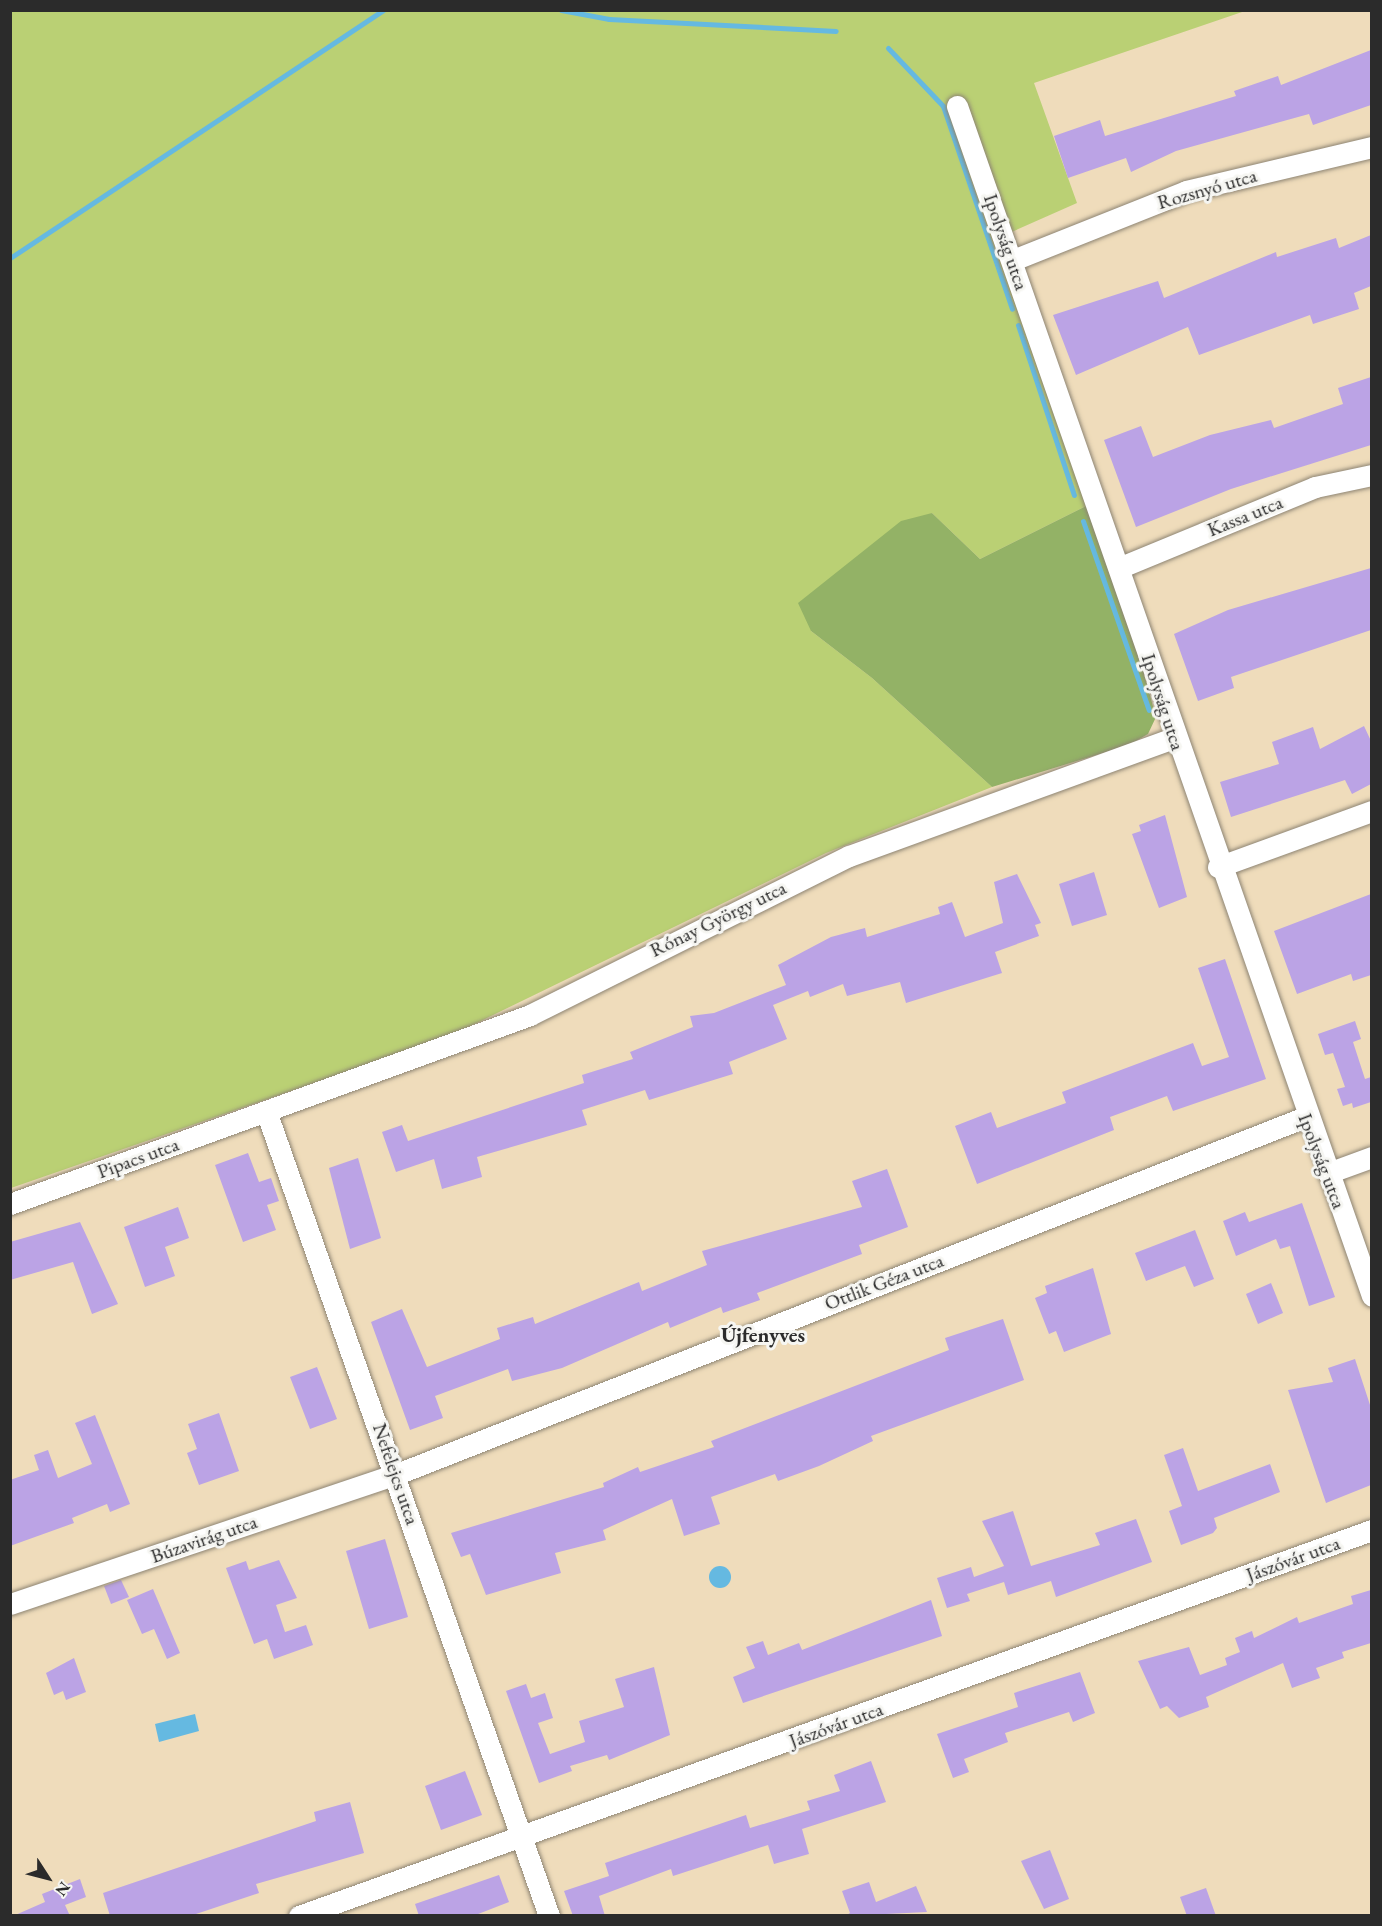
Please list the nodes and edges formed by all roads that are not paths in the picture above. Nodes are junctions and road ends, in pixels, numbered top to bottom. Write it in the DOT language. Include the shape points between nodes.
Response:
graph roads {
  1 [pos="957,106"];
  2 [pos="1371,147"];
  3 [pos="1013,260"];
  4 [pos="1371,475"];
  5 [pos="1121,567"];
  6 [pos="1174,738"];
  7 [pos="1371,811"];
  8 [pos="1218,867"];
  9 [pos="267,1111"];
  10 [pos="1305,1117"];
  11 [pos="1371,1157"];
  12 [pos="1328,1173"];
  13 [pos="10,1204"];
  14 [pos="1371,1296"];
  15 [pos="397,1474"];
  16 [pos="1371,1530"];
  17 [pos="10,1604"];
  18 [pos="522,1839"];
  19 [pos="299,1916"];
  20 [pos="549,1916"];
  1 -- 3 [label="street, Ipolyság utca"];
  2 -- 3 [label="street, Rozsnyó utca" via="1186,191"];
  3 -- 5 [label="street, Ipolyság utca"];
  4 -- 5 [label="street, Kassa utca" via="1315,487"];
  5 -- 6 [label="street, Ipolyság utca"];
  6 -- 8 [label="street, Ipolyság utca"];
  6 -- 9 [label="street, Rónay György utca" via="849,856 530,1015"];
  7 -- 8 [label="street"];
  8 -- 10 [label="street, Ipolyság utca"];
  9 -- 13 [label="street, Pipacs utca"];
  9 -- 15 [label="street, Nefelejcs utca"];
  10 -- 12 [label="street, Ipolyság utca"];
  10 -- 15 [label="street, Ottlik Géza utca"];
  11 -- 12 [label="street"];
  12 -- 14 [label="street, Ipolyság utca"];
  15 -- 17 [label="street, Búzavirág utca"];
  15 -- 18 [label="street, Nefelejcs utca"];
  16 -- 18 [label="street, Jászóvár utca"];
  18 -- 19 [label="street, Jászóvár utca"];
  18 -- 20 [label="street, Nefelejcs utca"];
}
